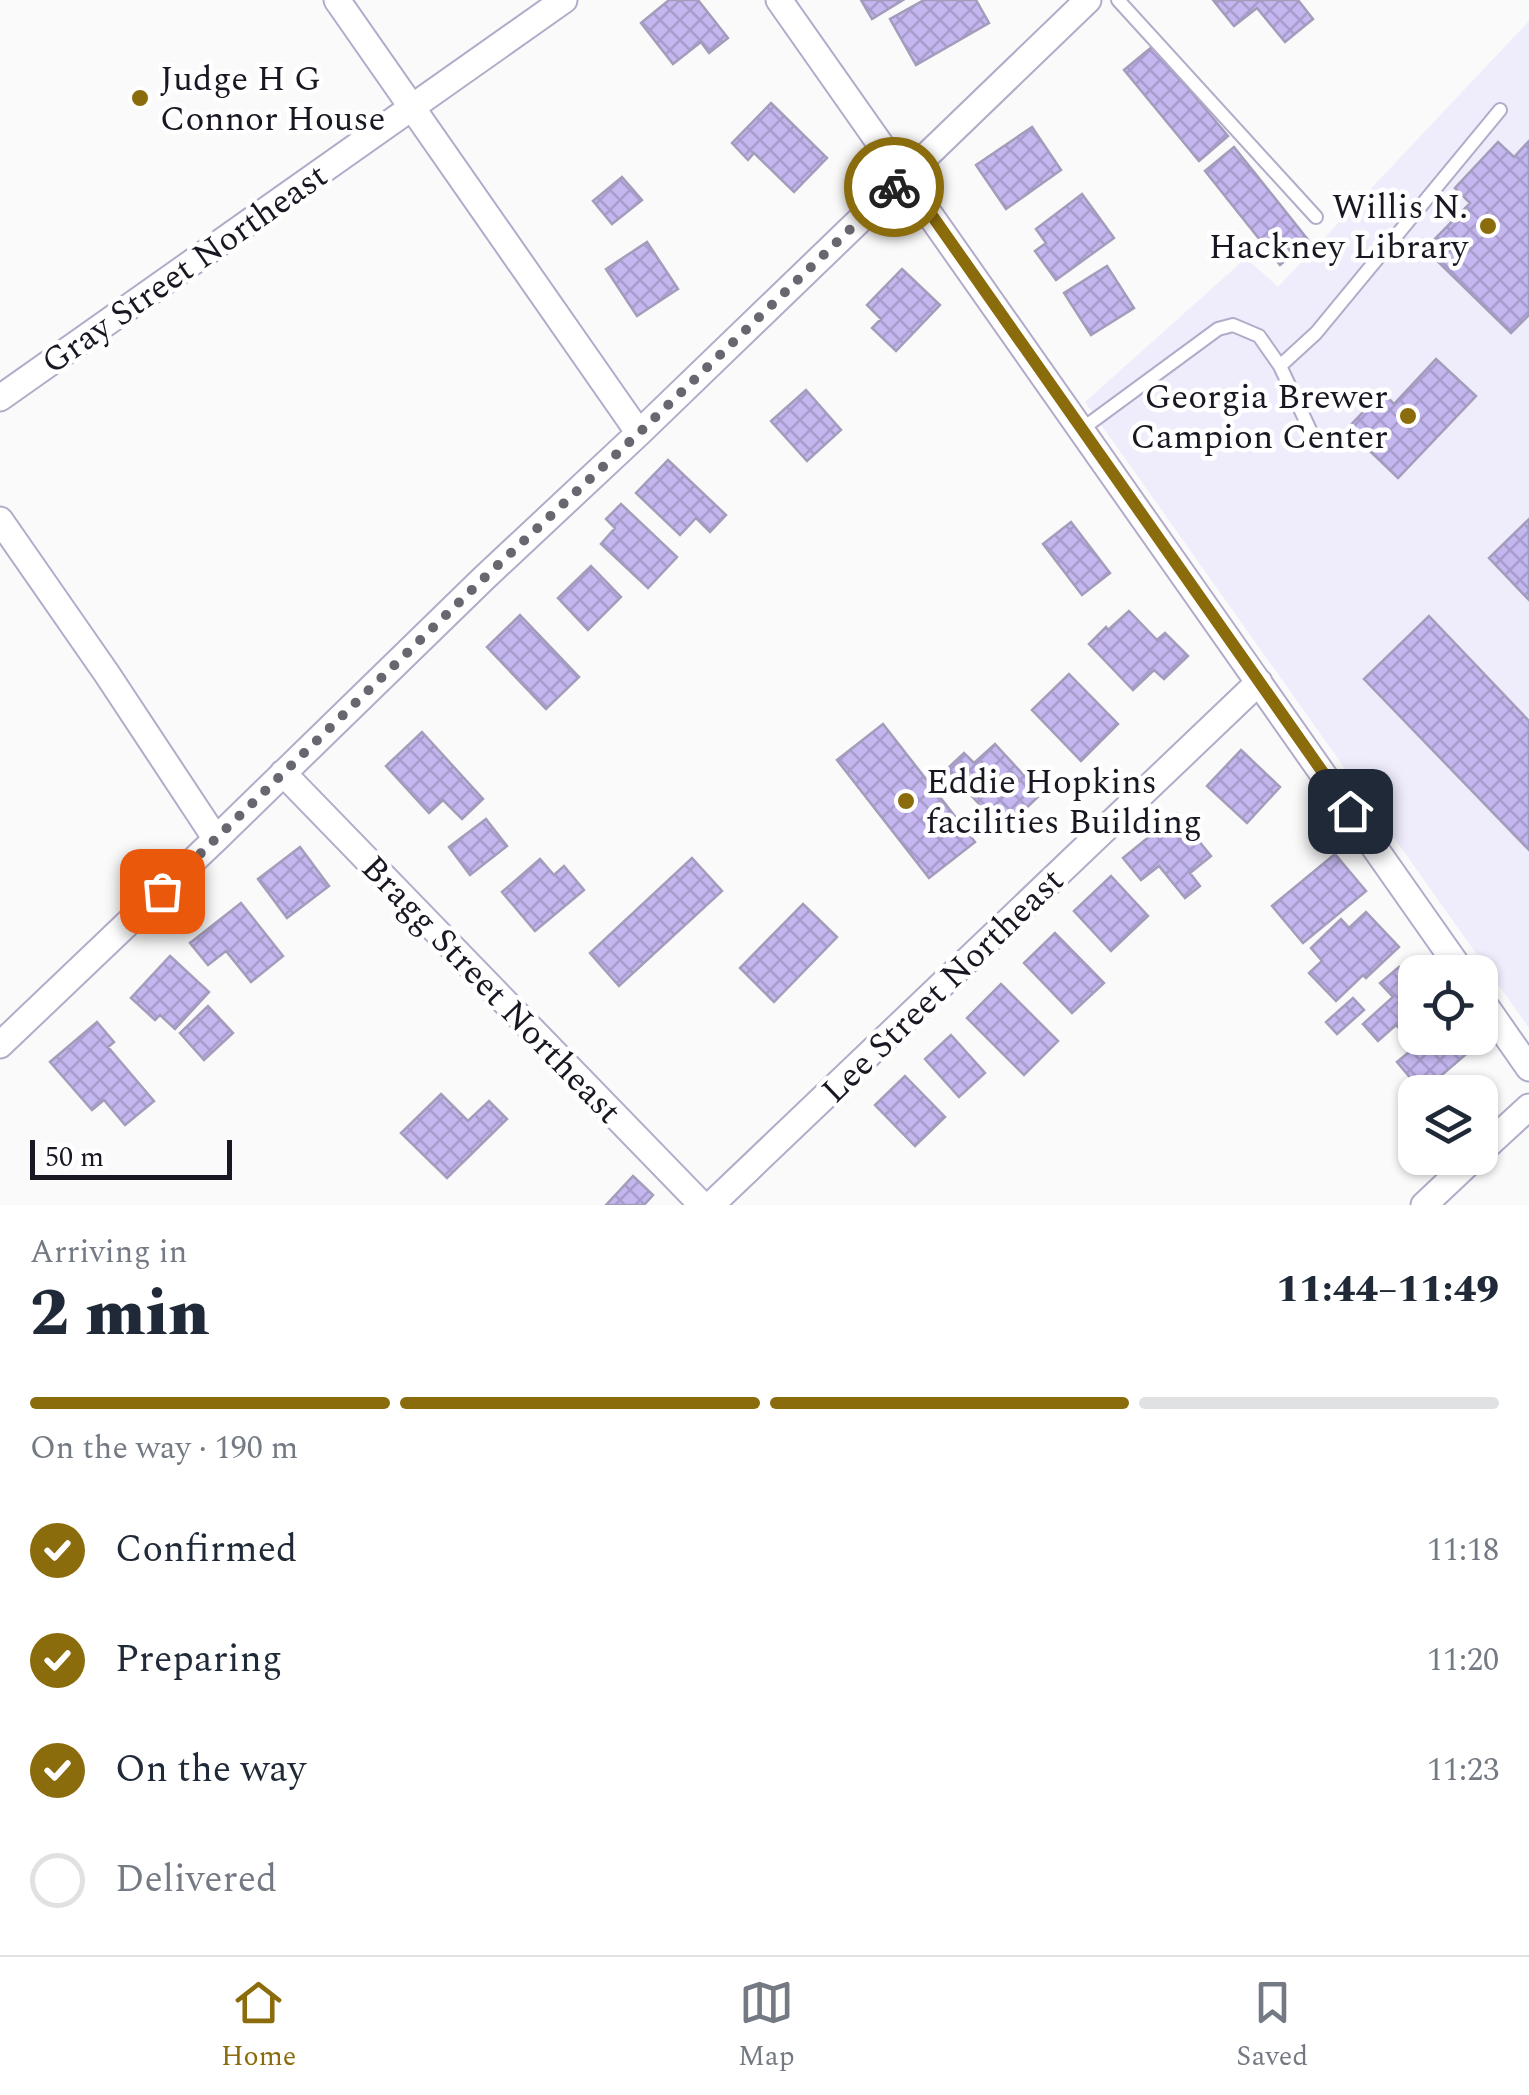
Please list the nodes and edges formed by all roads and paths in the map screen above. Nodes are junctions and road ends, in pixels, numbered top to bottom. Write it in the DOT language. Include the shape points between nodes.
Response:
graph roads {
  1 [pos="337,0"];
  2 [pos="564,0"];
  3 [pos="779,0"];
  4 [pos="1088,0"];
  5 [pos="1118,0"];
  6 [pos="412,106"];
  7 [pos="1500,110"];
  8 [pos="905,177"];
  9 [pos="1316,217"];
  10 [pos="1280,366"];
  11 [pos="0,398"];
  12 [pos="1082,429"];
  13 [pos="1310,430"];
  14 [pos="639,433"];
  15 [pos="0,520"];
  16 [pos="1260,682"];
  17 [pos="283,773"];
  18 [pos="216,840"];
  19 [pos="1450,955"];
  20 [pos="1498,1024"];
  21 [pos="0,1045"];
  22 [pos="1529,1068"];
  23 [pos="1529,1106"];
  24 [pos="1498,1135"];
  25 [pos="1456,1175"];
  26 [pos="702,1205"];
  27 [pos="711,1205"];
  28 [pos="1424,1205"];
  1 -- 6 [label="street"];
  2 -- 6 [label="street, Gray Street Northeast"];
  3 -- 8 [label="street"];
  4 -- 8 [label="street"];
  5 -- 9 [label="lane"];
  6 -- 11 [label="street, Gray Street Northeast"];
  6 -- 14 [label="street"];
  7 -- 10 [label="lane" via="1316,334"];
  8 -- 12 [label="street"];
  8 -- 14 [label="street"];
  10 -- 12 [label="lane" via="1259,336 1233,324"];
  10 -- 13 [label="lane"];
  12 -- 16 [label="street"];
  14 -- 17 [label="street"];
  15 -- 18 [label="street"];
  16 -- 19 [label="street"];
  16 -- 27 [label="street, Lee Street Northeast"];
  17 -- 18 [label="street"];
  17 -- 26 [label="street, Bragg Street Northeast"];
  18 -- 21 [label="street"];
  20 -- 22 [label="street"];
  23 -- 24 [label="street"];
  25 -- 28 [label="street"];
}
